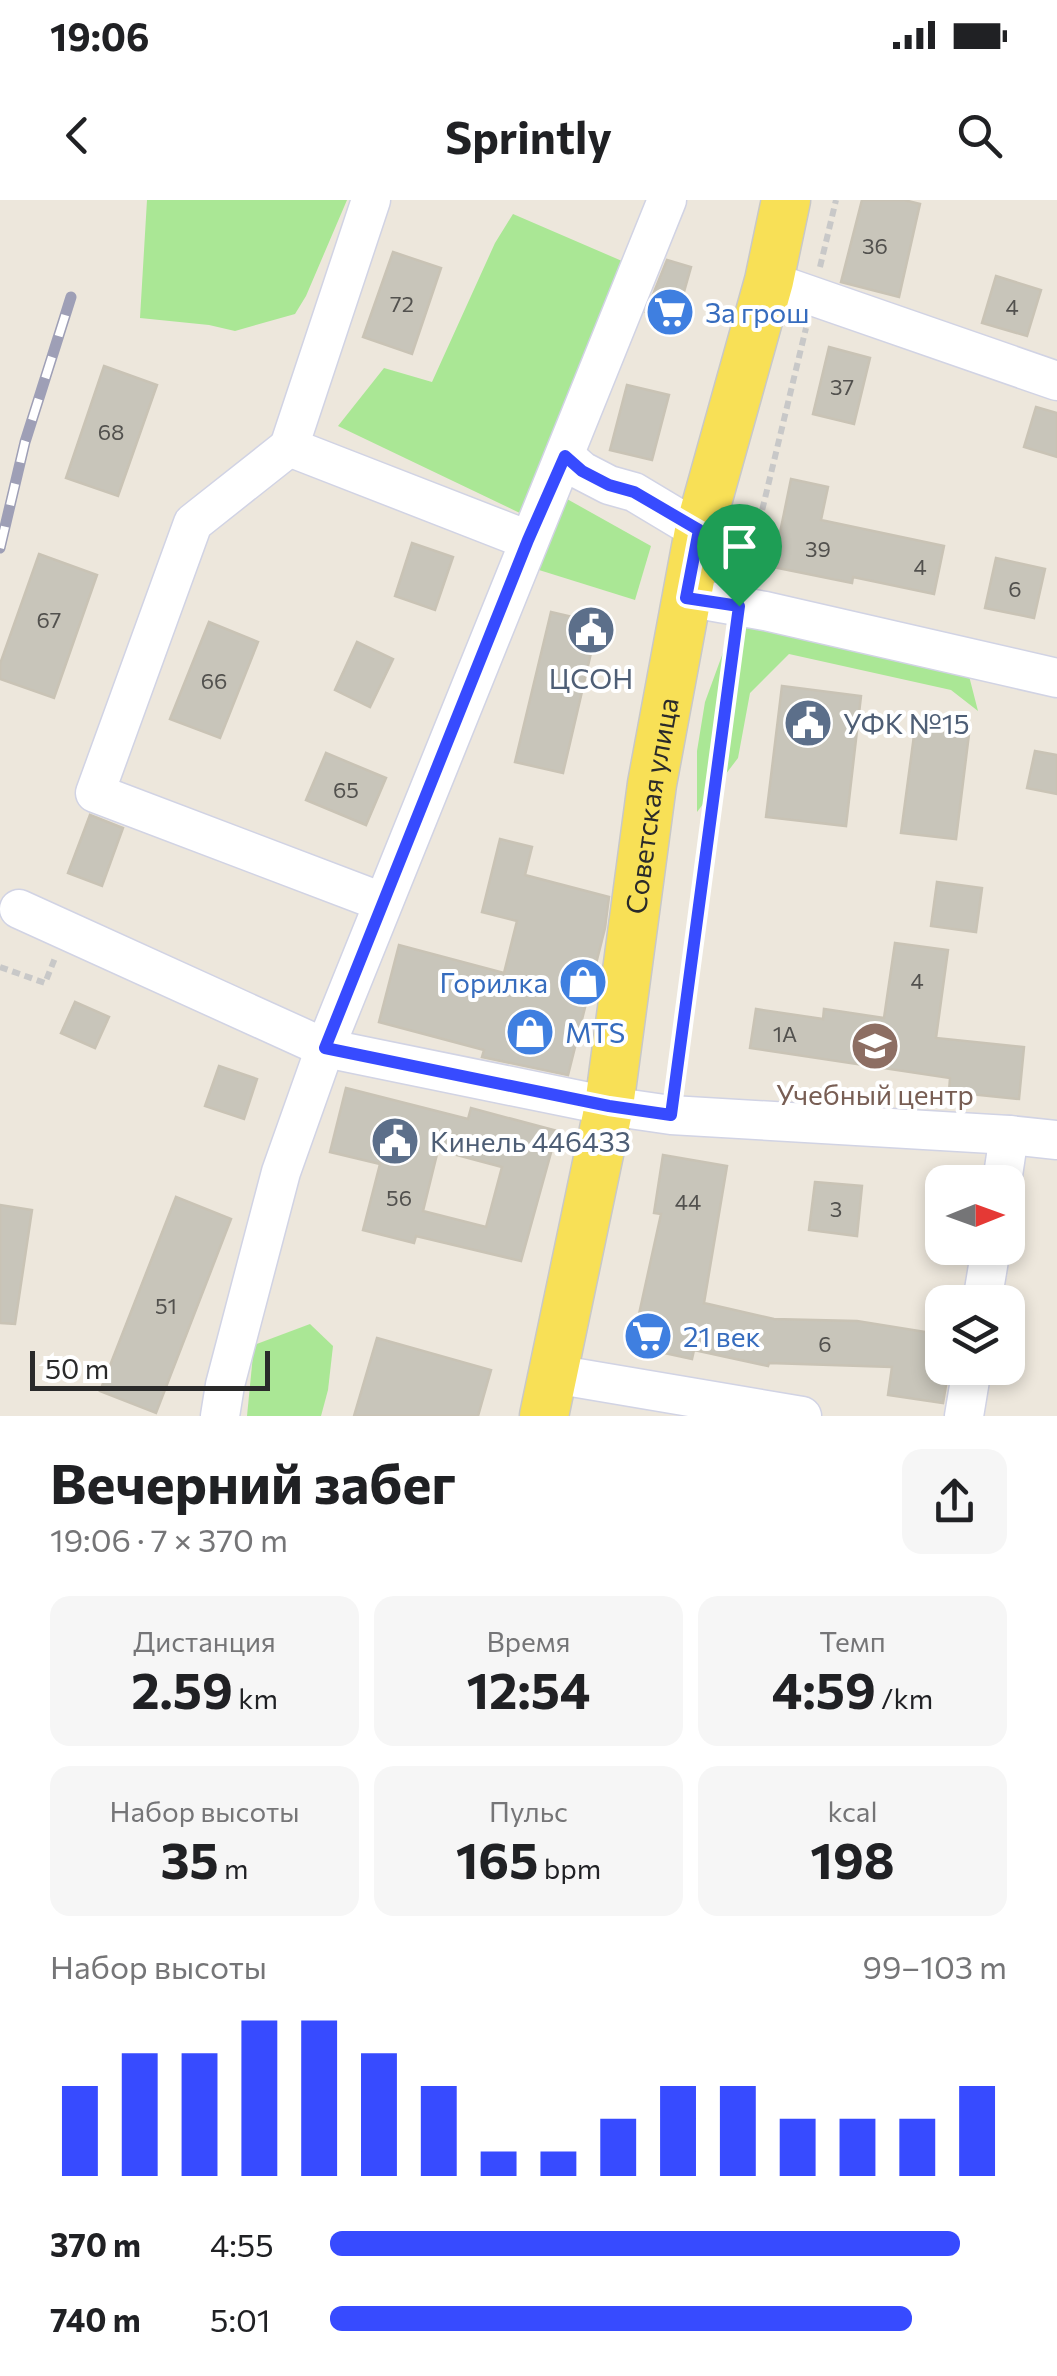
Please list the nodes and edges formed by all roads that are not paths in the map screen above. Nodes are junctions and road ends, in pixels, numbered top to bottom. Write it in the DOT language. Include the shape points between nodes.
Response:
graph roads {
  1 [pos="371,200"];
  2 [pos="667,200"];
  3 [pos="786,200"];
  4 [pos="768,281"];
  5 [pos="1057,381"];
  6 [pos="290,447"];
  7 [pos="565,456"];
  8 [pos="699,530"];
  9 [pos="528,540"];
  10 [pos="686,598"];
  11 [pos="1057,678"];
  12 [pos="382,902"];
  13 [pos="20,909"];
  14 [pos="325,1048"];
  15 [pos="609,1106"];
  16 [pos="1009,1135"];
  17 [pos="1057,1140"];
  18 [pos="1005,1165"];
  19 [pos="969,1385"];
  20 [pos="550,1395"];
  21 [pos="220,1416"];
  22 [pos="802,1416"];
  23 [pos="964,1416"];
  1 -- 6 [label="street"];
  2 -- 7 [label="street"];
  3 -- 4 [label="main road, Советская улица"];
  4 -- 5 [label="street"];
  4 -- 8 [label="main road, Советская улица"];
  6 -- 9 [label="street"];
  6 -- 12 [label="street" via="193,524 95,792"];
  7 -- 8 [label="street"];
  7 -- 9 [label="street"];
  8 -- 10 [label="main road, Советская улица"];
  9 -- 12 [label="street"];
  10 -- 11 [label="street"];
  10 -- 15 [label="main road, Советская улица" via="652,784"];
  12 -- 14 [label="street"];
  13 -- 14 [label="street"];
  14 -- 15 [label="street"];
  14 -- 21 [label="street" via="281,1172"];
  15 -- 16 [label="street"];
  15 -- 20 [label="main road, Советская улица"];
  16 -- 17 [label="street"];
  16 -- 18 [label="street"];
  19 -- 23 [label="street"];
  20 -- 22 [label="street"];
}
